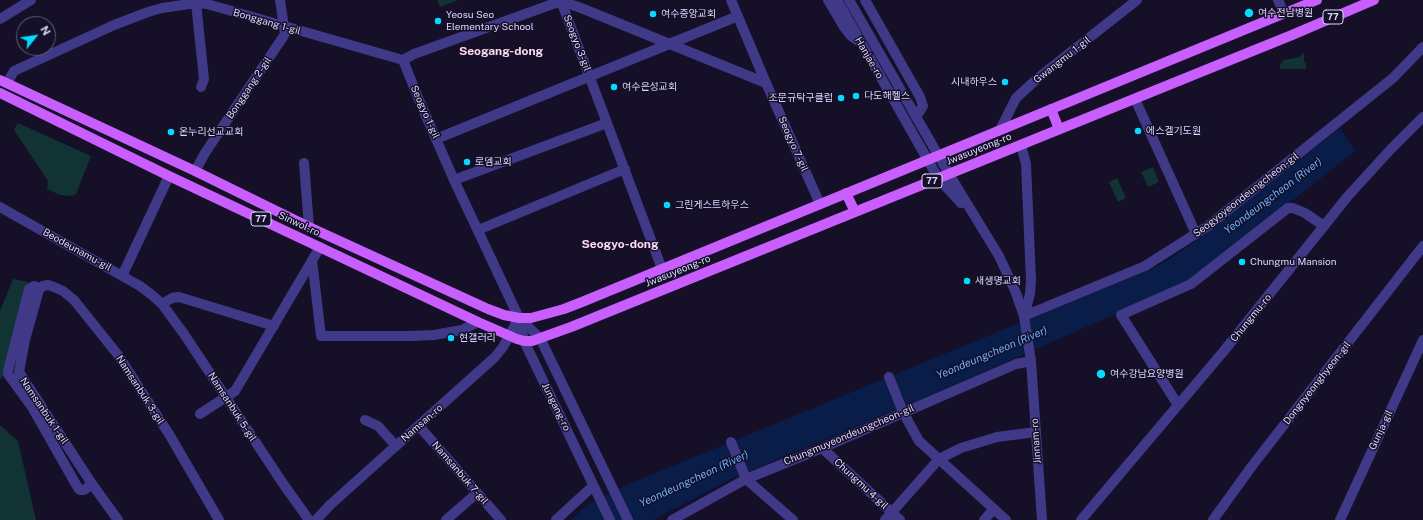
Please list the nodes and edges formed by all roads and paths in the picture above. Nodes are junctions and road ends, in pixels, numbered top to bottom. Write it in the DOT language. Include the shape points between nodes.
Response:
graph roads {
  1 [pos="31,0"];
  2 [pos="280,0"];
  3 [pos="731,0"];
  4 [pos="828,0"];
  5 [pos="837,0"];
  6 [pos="849,0"];
  7 [pos="865,0"];
  8 [pos="1137,0"];
  9 [pos="1278,0"];
  10 [pos="1317,0"];
  11 [pos="1374,0"];
  12 [pos="561,1"];
  13 [pos="196,3"];
  14 [pos="1284,14"];
  15 [pos="738,16"];
  16 [pos="0,19"];
  17 [pos="285,27"];
  18 [pos="860,42"];
  19 [pos="668,44"];
  20 [pos="1423,47"];
  21 [pos="402,60"];
  22 [pos="589,76"];
  23 [pos="3,82"];
  24 [pos="766,84"];
  25 [pos="201,87"];
  26 [pos="0,94"];
  27 [pos="1135,99"];
  28 [pos="1052,109"];
  29 [pos="916,117"];
  30 [pos="1423,117"];
  31 [pos="607,123"];
  32 [pos="1059,129"];
  33 [pos="1000,130"];
  34 [pos="436,139"];
  35 [pos="1021,145"];
  36 [pos="938,156"];
  37 [pos="928,160"];
  38 [pos="304,163"];
  39 [pos="625,170"];
  40 [pos="195,171"];
  41 [pos="949,174"];
  42 [pos="169,176"];
  43 [pos="938,178"];
  44 [pos="454,180"];
  45 [pos="846,193"];
  46 [pos="820,204"];
  47 [pos="0,207"];
  48 [pos="855,212"];
  49 [pos="976,218"];
  50 [pos="1324,226"];
  51 [pos="309,227"];
  52 [pos="478,230"];
  53 [pos="1196,234"];
  54 [pos="1423,246"];
  55 [pos="320,247"];
  56 [pos="312,260"];
  57 [pos="662,269"];
  58 [pos="122,276"];
  59 [pos="152,295"];
  60 [pos="162,304"];
  61 [pos="1024,316"];
  62 [pos="519,318"];
  63 [pos="478,322"];
  64 [pos="274,326"];
  65 [pos="509,336"];
  66 [pos="540,338"];
  67 [pos="1423,340"];
  68 [pos="524,341"];
  69 [pos="1031,361"];
  70 [pos="889,377"];
  71 [pos="226,397"];
  72 [pos="1178,405"];
  73 [pos="903,412"];
  74 [pos="200,414"];
  75 [pos="365,420"];
  76 [pos="419,426"];
  77 [pos="1036,432"];
  78 [pos="731,442"];
  79 [pos="396,446"];
  80 [pos="822,448"];
  81 [pos="939,459"];
  82 [pos="746,479"];
  83 [pos="595,490"];
  84 [pos="477,493"];
  85 [pos="994,509"];
  86 [pos="888,516"];
  87 [pos="118,520"];
  88 [pos="219,520"];
  89 [pos="309,520"];
  90 [pos="316,520"];
  91 [pos="446,520"];
  92 [pos="501,520"];
  93 [pos="556,520"];
  94 [pos="610,520"];
  95 [pos="628,520"];
  96 [pos="672,520"];
  97 [pos="793,520"];
  98 [pos="900,520"];
  99 [pos="984,520"];
  100 [pos="1006,520"];
  101 [pos="1042,520"];
  102 [pos="1081,520"];
  103 [pos="1212,520"];
  104 [pos="1340,520"];
  1 -- 16 [label="street"];
  2 -- 17 [label="street"];
  3 -- 15 [label="street, Seogyo 7-gil"];
  4 -- 18 [label="street" via="844,27"];
  5 -- 18 [label="street, Hanjae-ro"];
  6 -- 29 [label="street, Hanjae-ro"];
  7 -- 29 [label="street" via="920,97 923,106"];
  8 -- 33 [label="street, Gwangmu 1-gil" via="1016,98"];
  9 -- 14 [label="street"];
  10 -- 14 [label="main road, Jwasuyeong-ro / 77"];
  11 -- 27 [label="main road, Jwasuyeong-ro / 77"];
  12 -- 19 [label="street, Seogyo 3-gil"];
  12 -- 21 [label="street"];
  12 -- 22 [label="street, Seogyo 3-gil"];
  13 -- 17 [label="street, Bonggang 1-gil"];
  13 -- 23 [label="street, Bonggang 1-gil" via="162,8 114,25 14,71"];
  13 -- 25 [label="street" via="204,79"];
  14 -- 28 [label="main road, Jwasuyeong-ro / 77"];
  15 -- 19 [label="street"];
  15 -- 24 [label="street, Seogyo 7-gil"];
  17 -- 21 [label="street, Bonggang 1-gil"];
  17 -- 40 [label="street, Bonggang 2-gil" via="282,39"];
  18 -- 37 [label="street, Hanjae-ro"];
  19 -- 22 [label="street"];
  19 -- 24 [label="street, Seogyo 3-gil"];
  20 -- 53 [label="street, Seogyoyeondeungcheon-gil" via="1393,78"];
  21 -- 34 [label="street, Seogyo 1-gil"];
  22 -- 31 [label="street, Seogyo 3-gil"];
  22 -- 34 [label="street"];
  23 -- 40 [label="main road, Sinwol-ro / 77"];
  24 -- 46 [label="street, Seogyo 7-gil"];
  26 -- 42 [label="main road, Sinwol-ro / 77"];
  27 -- 32 [label="main road, Jwasuyeong-ro / 77"];
  27 -- 53 [label="street"];
  28 -- 32 [label="main road"];
  28 -- 33 [label="main road, Jwasuyeong-ro / 77"];
  29 -- 36 [label="street, Hanjae-ro"];
  30 -- 50 [label="street, Chungmu-ro" via="1368,174"];
  31 -- 39 [label="street, Seogyo 3-gil"];
  31 -- 44 [label="street"];
  32 -- 35 [label="main road, Jwasuyeong-ro / 77"];
  33 -- 36 [label="main road, Jwasuyeong-ro / 77"];
  34 -- 44 [label="street, Seogyo 1-gil"];
  35 -- 41 [label="main road, Jwasuyeong-ro / 77"];
  35 -- 61 [label="street" via="1026,164 1031,280"];
  36 -- 37 [label="main road, Jwasuyeong-ro / 77"];
  36 -- 41 [label="street, Hanjae-ro"];
  37 -- 43 [label="street, Hanjae-ro"];
  37 -- 45 [label="main road, Jwasuyeong-ro / 77"];
  38 -- 51 [label="street"];
  39 -- 52 [label="street"];
  39 -- 57 [label="street, Seogyo 3-gil"];
  40 -- 51 [label="main road, Sinwol-ro / 77"];
  41 -- 43 [label="main road, Jwasuyeong-ro / 77"];
  41 -- 49 [label="street"];
  42 -- 55 [label="main road, Sinwol-ro / 77"];
  42 -- 58 [label="street"];
  43 -- 48 [label="main road, Jwasuyeong-ro / 77"];
  43 -- 49 [label="street"];
  44 -- 52 [label="street, Seogyo 1-gil"];
  45 -- 46 [label="main road, Jwasuyeong-ro / 77"];
  45 -- 48 [label="main road"];
  46 -- 57 [label="main road, Jwasuyeong-ro / 77"];
  47 -- 58 [label="street, Beodeunamu-gil"];
  48 -- 66 [label="main road, Jwasuyeong-ro / 77"];
  49 -- 61 [label="street" via="1009,276"];
  50 -- 72 [label="street, Chungmu-ro"];
  50 -- 72 [label="street" via="1305,213 1288,208 1191,284 1121,315"];
  51 -- 62 [label="main road, Sinwol-ro / 77" via="488,309"];
  52 -- 62 [label="street, Seogyo 1-gil"];
  53 -- 61 [label="street, Seogyoyeondeungcheon-gil" via="1145,266"];
  54 -- 103 [label="street, Dongnyeonghyeon-gil"];
  55 -- 56 [label="street"];
  55 -- 63 [label="main road, Sinwol-ro / 77"];
  56 -- 63 [label="street" via="321,336 434,335 462,330"];
  56 -- 64 [label="street"];
  57 -- 62 [label="main road, Jwasuyeong-ro / 77" via="564,309 531,318"];
  58 -- 59 [label="street, Beodeunamu-gil"];
  59 -- 60 [label="street, Namsanbuk 5-gil"];
  60 -- 64 [label="street" via="168,299 179,298"];
  60 -- 71 [label="street, Namsanbuk 5-gil"];
  61 -- 69 [label="street, Jinnam-ro"];
  62 -- 65 [label="street, Namsan-ro"];
  62 -- 66 [label="street"];
  62 -- 68 [label="street, Jungang-ro"];
  63 -- 65 [label="main road, Sinwol-ro / 77"];
  64 -- 71 [label="street" via="235,391"];
  65 -- 68 [label="main road, Sinwol-ro / 77"];
  65 -- 76 [label="street, Namsan-ro" via="495,357"];
  66 -- 68 [label="main road, Jwasuyeong-ro / 77"];
  66 -- 95 [label="street"];
  67 -- 104 [label="street, Gunja-gil"];
  68 -- 83 [label="street, Jungang-ro"];
  69 -- 73 [label="street, Chungmuyeondeungcheon-gil" via="1016,364"];
  69 -- 77 [label="street, Jinnam-ro"];
  70 -- 73 [label="street"];
  71 -- 74 [label="street"];
  71 -- 89 [label="street, Namsanbuk 5-gil"];
  72 -- 102 [label="street, Chungmu-ro"];
  73 -- 80 [label="street, Chungmuyeondeungcheon-gil"];
  73 -- 81 [label="street" via="919,441"];
  75 -- 79 [label="street" via="378,426"];
  76 -- 79 [label="street, Namsan-ro"];
  76 -- 84 [label="street, Namsanbuk 7-gil"];
  77 -- 81 [label="street" via="997,437 961,448"];
  77 -- 101 [label="street, Jinnam-ro"];
  78 -- 82 [label="street"];
  79 -- 90 [label="street, Namsan-ro"];
  80 -- 82 [label="street, Chungmuyeondeungcheon-gil"];
  80 -- 86 [label="street, Chungmu 4-gil"];
  81 -- 85 [label="street"];
  81 -- 86 [label="street"];
  82 -- 96 [label="street, Chungmuyeondeungcheon-gil"];
  82 -- 97 [label="street"];
  83 -- 93 [label="street"];
  83 -- 94 [label="street, Jungang-ro"];
  84 -- 91 [label="street"];
  84 -- 92 [label="street, Namsanbuk 7-gil"];
  85 -- 99 [label="street"];
  85 -- 100 [label="street"];
  86 -- 98 [label="street, Chungmu 4-gil"];
  87 -- 88 [label="street, Namsanbuk 3-gil" via="92,484 84,490 78,488 32,406 8,374 29,289 34,286 40,289 48,285 68,295 118,355 169,434"];
}
